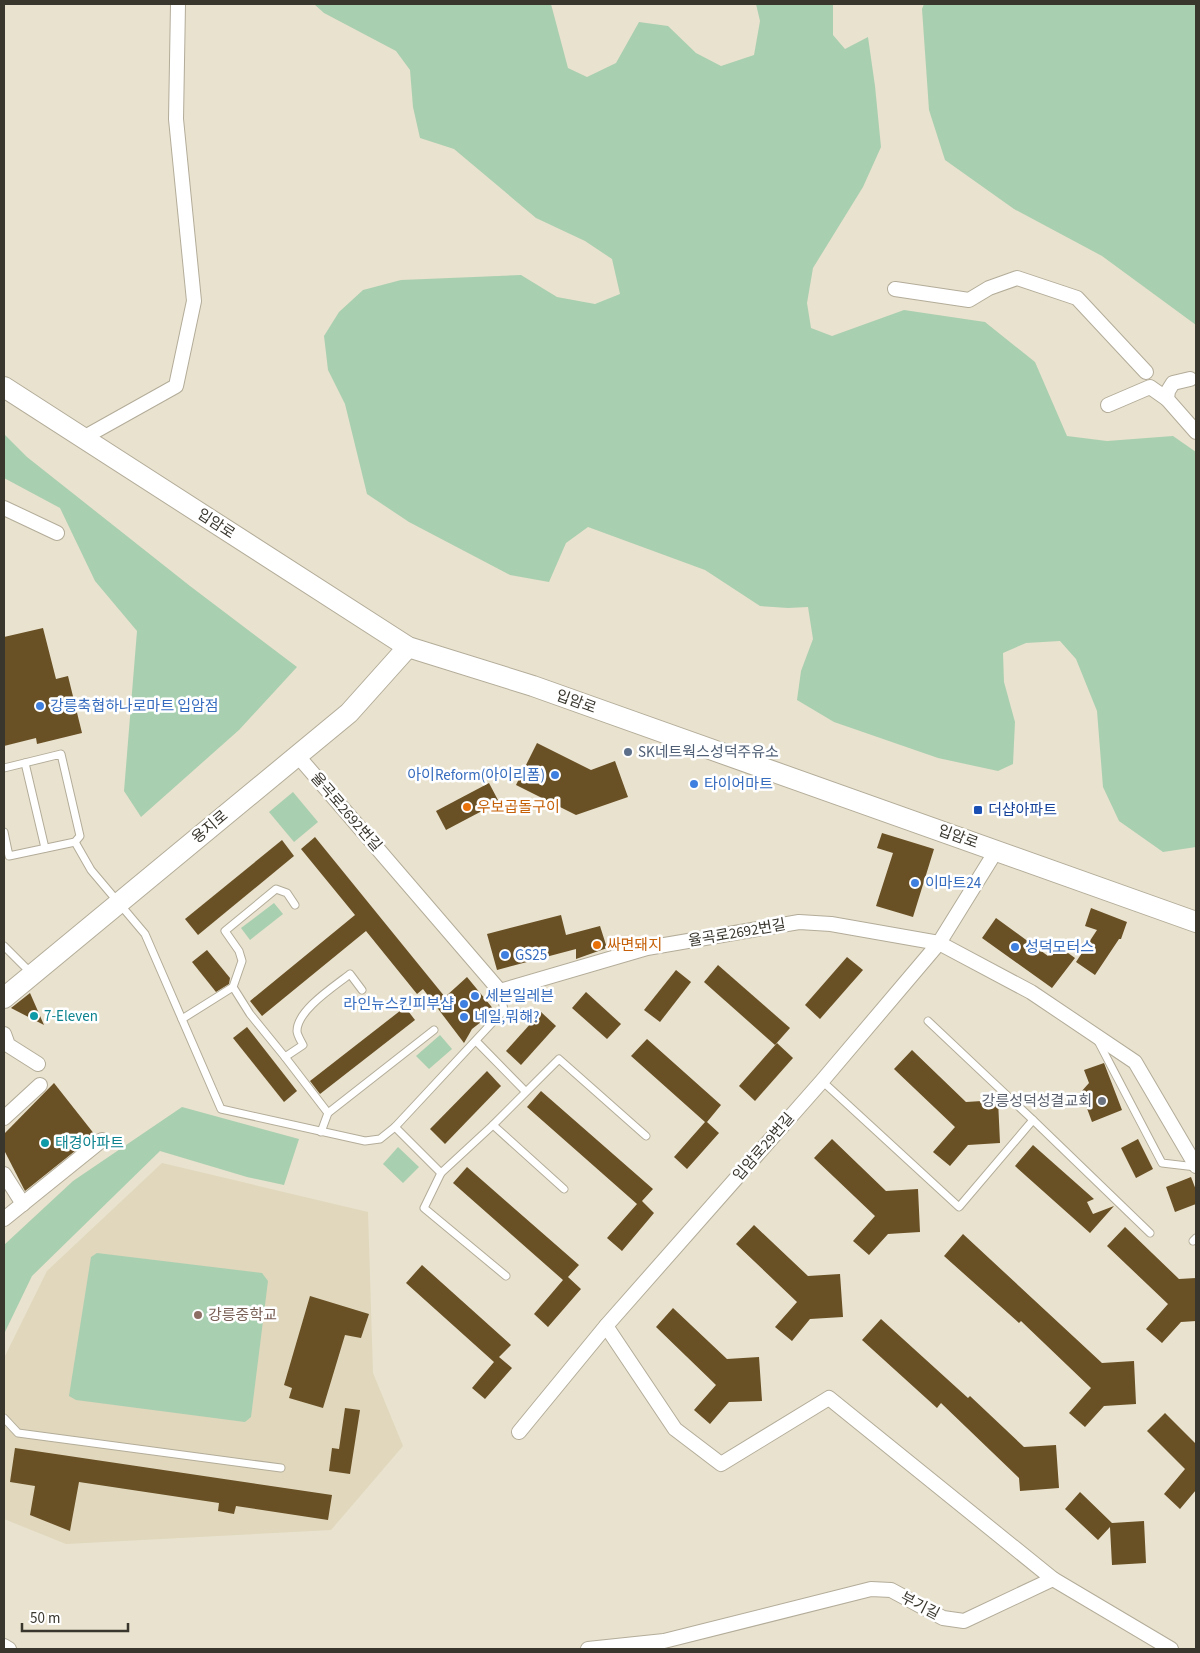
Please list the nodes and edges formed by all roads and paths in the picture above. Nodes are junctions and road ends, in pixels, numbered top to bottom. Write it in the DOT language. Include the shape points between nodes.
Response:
graph roads {
  1 [pos="178,4"];
  2 [pos="895,289"];
  3 [pos="1190,379"];
  4 [pos="4,387"];
  5 [pos="1150,387"];
  6 [pos="1167,399"];
  7 [pos="1108,404"];
  8 [pos="1196,432"];
  9 [pos="82,438"];
  10 [pos="4,508"];
  11 [pos="57,533"];
  12 [pos="408,647"];
  13 [pos="297,755"];
  14 [pos="25,763"];
  15 [pos="4,768"];
  16 [pos="4,832"];
  17 [pos="75,842"];
  18 [pos="44,848"];
  19 [pos="996,851"];
  20 [pos="7,856"];
  21 [pos="119,902"];
  22 [pos="296,905"];
  23 [pos="1196,922"];
  24 [pos="939,943"];
  25 [pos="4,946"];
  26 [pos="33,974"];
  27 [pos="233,987"];
  28 [pos="362,990"];
  29 [pos="500,991"];
  30 [pos="4,998"];
  31 [pos="182,1019"];
  32 [pos="928,1021"];
  33 [pos="434,1030"];
  34 [pos="4,1034"];
  35 [pos="1094,1034"];
  36 [pos="476,1041"];
  37 [pos="285,1057"];
  38 [pos="38,1064"];
  39 [pos="822,1082"];
  40 [pos="40,1084"];
  41 [pos="525,1091"];
  42 [pos="328,1113"];
  43 [pos="4,1118"];
  44 [pos="1033,1120"];
  45 [pos="493,1125"];
  46 [pos="395,1127"];
  47 [pos="321,1132"];
  48 [pos="646,1136"];
  49 [pos="102,1140"];
  50 [pos="1196,1167"];
  51 [pos="4,1174"];
  52 [pos="441,1174"];
  53 [pos="564,1189"];
  54 [pos="23,1204"];
  55 [pos="4,1219"];
  56 [pos="1150,1233"];
  57 [pos="506,1276"];
  58 [pos="606,1326"];
  59 [pos="4,1418"];
  60 [pos="519,1432"];
  61 [pos="281,1468"];
  62 [pos="1053,1579"];
  63 [pos="665,1645"];
  64 [pos="4,1646"];
  65 [pos="613,1648"];
  66 [pos="9,1649"];
  67 [pos="588,1649"];
  68 [pos="1171,1649"];
  1 -- 9 [label="street" via="176,120 194,301 176,386"];
  2 -- 5 [label="street" via="969,300 989,288 1017,278 1077,298 1147,368"];
  3 -- 6 [label="street" via="1173,383"];
  4 -- 9 [label="street, 입암로"];
  5 -- 6 [label="street"];
  5 -- 7 [label="street"];
  6 -- 8 [label="street"];
  9 -- 12 [label="street, 입암로"];
  10 -- 11 [label="street"];
  12 -- 13 [label="street, 용지로" via="348,713"];
  12 -- 19 [label="street, 입암로" via="533,686"];
  13 -- 21 [label="street, 용지로"];
  13 -- 29 [label="street, 율곡로2692번길"];
  14 -- 15 [label="lane"];
  14 -- 17 [label="lane" via="61,754 80,836"];
  14 -- 18 [label="lane"];
  16 -- 20 [label="lane"];
  17 -- 18 [label="lane"];
  17 -- 21 [label="lane" via="91,870"];
  18 -- 20 [label="lane"];
  19 -- 23 [label="street, 입암로"];
  19 -- 24 [label="street, 입암로29번길"];
  21 -- 26 [label="street, 용지로"];
  21 -- 31 [label="lane" via="144,934"];
  22 -- 27 [label="lane" via="287,893 276,889 224,932 239,951 242,961"];
  24 -- 29 [label="street, 율곡로2692번길" via="831,924 799,922 647,948"];
  24 -- 35 [label="street, 율곡로2692번길" via="1031,992"];
  24 -- 39 [label="street, 입암로29번길"];
  25 -- 26 [label="lane"];
  26 -- 30 [label="street, 용지로"];
  27 -- 31 [label="lane"];
  27 -- 37 [label="lane"];
  28 -- 37 [label="lane" via="350,974 315,1000 298,1024 297,1032 303,1045"];
  29 -- 36 [label="lane" via="504,1010"];
  31 -- 47 [label="lane" via="221,1109"];
  32 -- 44 [label="lane"];
  33 -- 42 [label="lane"];
  34 -- 38 [label="street" via="8,1045"];
  35 -- 50 [label="street, 율곡로2692번길" via="1135,1062"];
  35 -- 50 [label="lane" via="1162,1163"];
  36 -- 41 [label="lane"];
  36 -- 46 [label="lane"];
  37 -- 42 [label="lane"];
  39 -- 44 [label="lane" via="959,1207"];
  39 -- 58 [label="street, 입암로29번길"];
  40 -- 43 [label="street"];
  41 -- 45 [label="lane"];
  41 -- 48 [label="lane" via="559,1058"];
  42 -- 47 [label="lane"];
  44 -- 56 [label="lane"];
  45 -- 52 [label="lane"];
  45 -- 53 [label="lane"];
  46 -- 47 [label="lane" via="380,1139 365,1141"];
  46 -- 52 [label="lane"];
  49 -- 54 [label="street"];
  51 -- 54 [label="street"];
  52 -- 57 [label="lane" via="424,1208"];
  54 -- 55 [label="street"];
  58 -- 60 [label="street, 입암로29번길"];
  58 -- 62 [label="street" via="675,1429 720,1464 829,1398"];
  59 -- 61 [label="lane" via="18,1433"];
  62 -- 63 [label="street, 부기길" via="964,1620 943,1618 891,1590 871,1589"];
  62 -- 68 [label="street"];
  63 -- 65 [label="street, 부기길"];
  64 -- 66 [label="street"];
  65 -- 67 [label="street, 부기길"];
}
